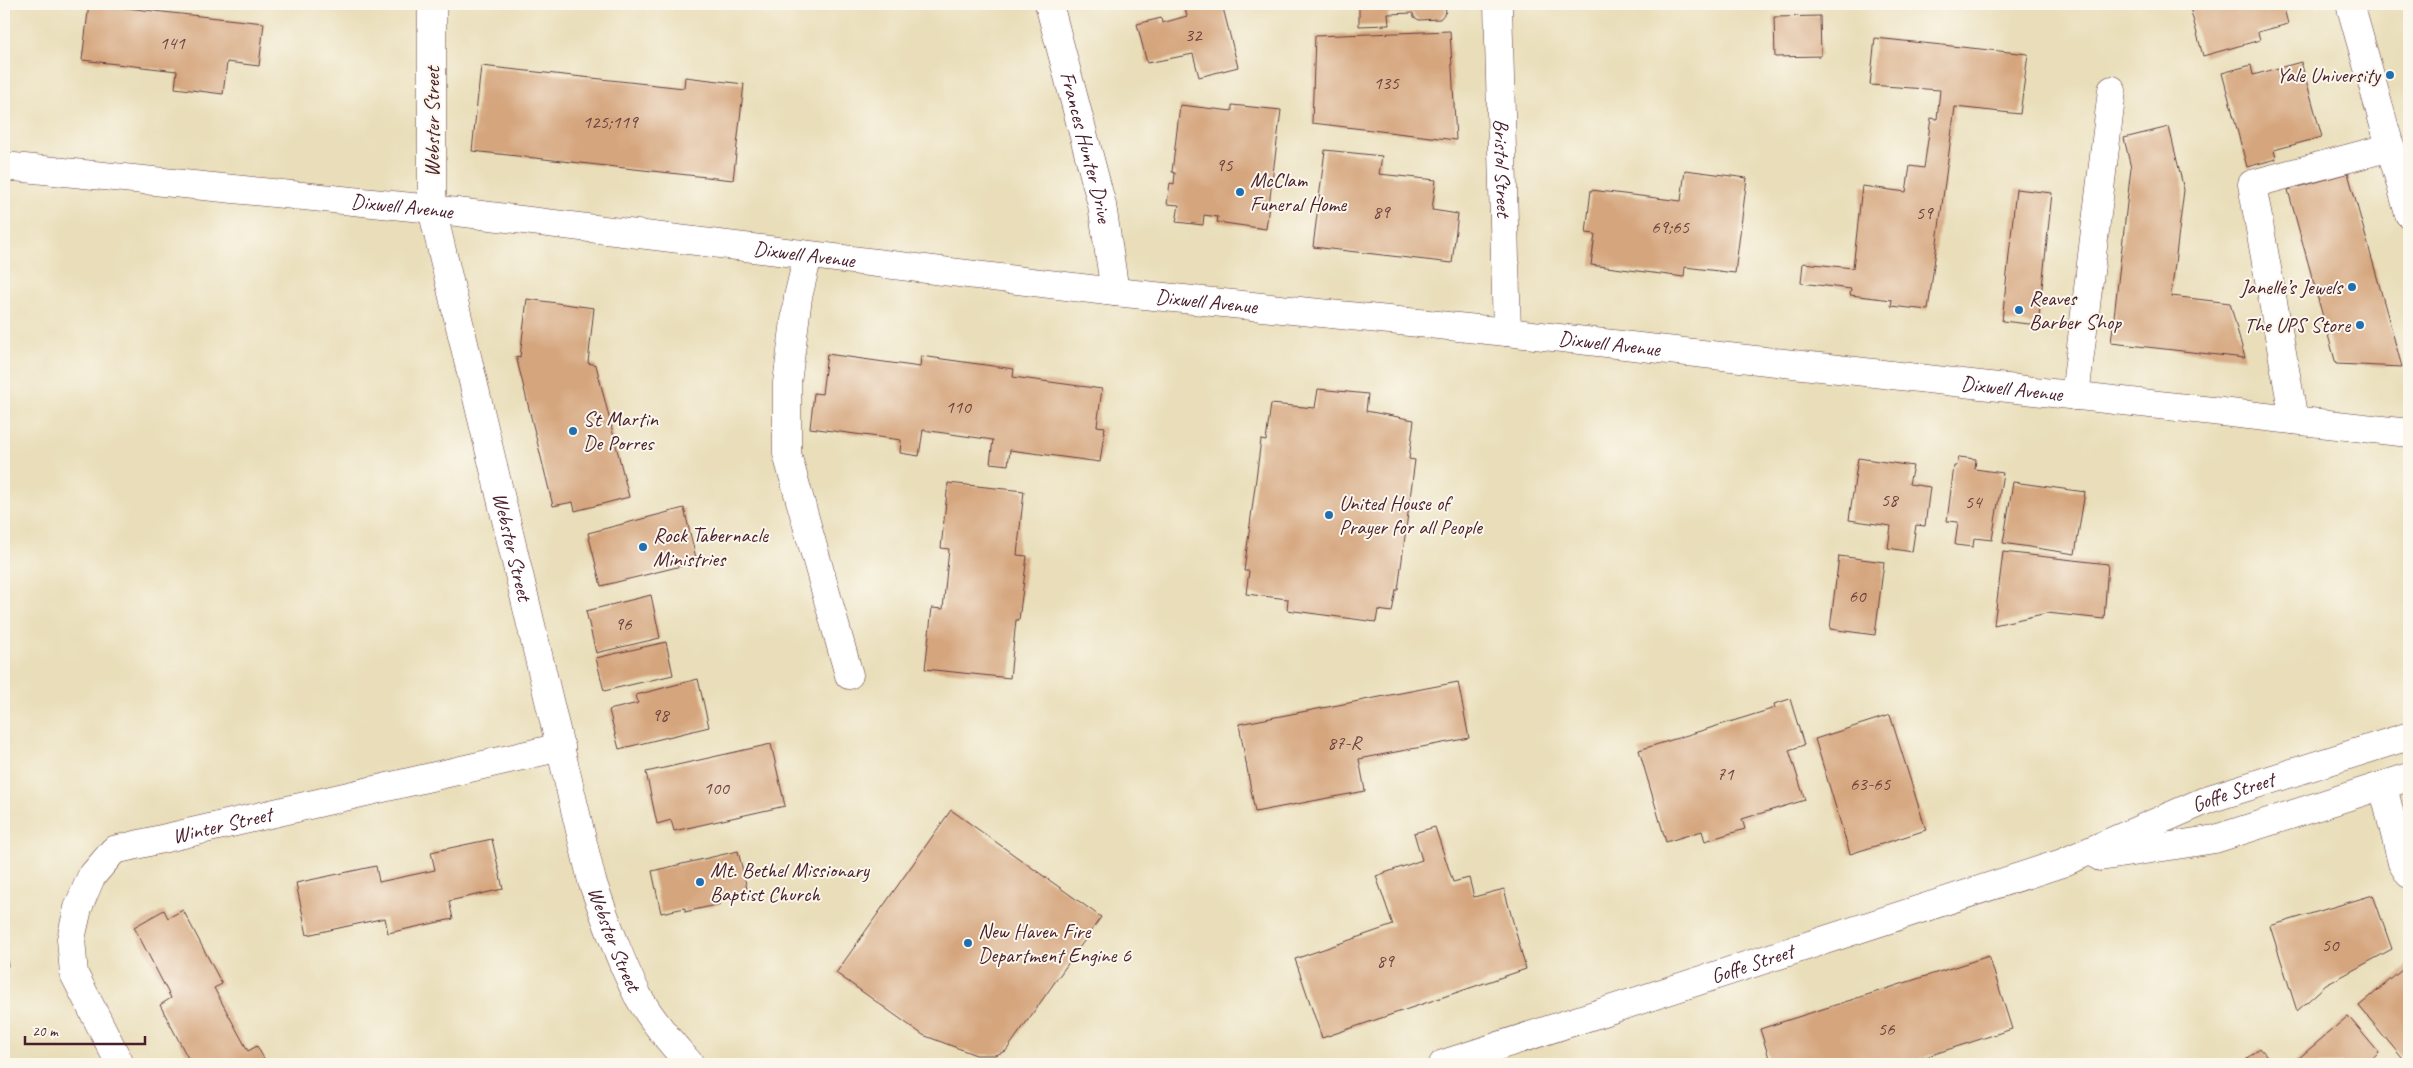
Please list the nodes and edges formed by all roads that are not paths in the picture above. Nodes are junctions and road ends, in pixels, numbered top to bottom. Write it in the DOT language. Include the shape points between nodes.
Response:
graph roads {
  1 [pos="432,4"];
  2 [pos="1049,4"];
  3 [pos="1498,4"];
  4 [pos="2350,4"];
  5 [pos="2112,90"];
  6 [pos="2391,147"];
  7 [pos="4,166"];
  8 [pos="2408,201"];
  9 [pos="432,209"];
  10 [pos="808,254"];
  11 [pos="1115,292"];
  12 [pos="1507,332"];
  13 [pos="2075,396"];
  14 [pos="2294,420"];
  15 [pos="2409,433"];
  16 [pos="849,675"];
  17 [pos="2409,736"];
  18 [pos="561,748"];
  19 [pos="2409,777"];
  20 [pos="2383,786"];
  21 [pos="2062,864"];
  22 [pos="2409,874"];
  23 [pos="120,1064"];
  24 [pos="690,1064"];
  25 [pos="1443,1064"];
  1 -- 9 [label="main road, Webster Street"];
  2 -- 11 [label="main road, Frances Hunter Drive" via="1102,205"];
  3 -- 12 [label="main road, Bristol Street"];
  4 -- 6 [label="main road"];
  5 -- 13 [label="main road"];
  6 -- 8 [label="main road"];
  6 -- 14 [label="main road" via="2252,184"];
  7 -- 9 [label="main road, Dixwell Avenue"];
  9 -- 10 [label="main road, Dixwell Avenue"];
  9 -- 18 [label="main road, Webster Street"];
  10 -- 11 [label="main road, Dixwell Avenue"];
  10 -- 16 [label="main road" via="798,298 787,384 787,454"];
  11 -- 12 [label="main road, Dixwell Avenue"];
  12 -- 13 [label="main road, Dixwell Avenue"];
  13 -- 14 [label="main road, Dixwell Avenue"];
  14 -- 15 [label="main road, Dixwell Avenue"];
  17 -- 21 [label="main road, Goffe Street" via="2209,798"];
  18 -- 23 [label="main road, Winter Street" via="114,850 91,877 78,908 71,939 74,974"];
  18 -- 24 [label="main road, Webster Street" via="592,881 612,939 639,997 662,1033"];
  19 -- 20 [label="main road, Goffe Street"];
  20 -- 21 [label="main road, Goffe Street" via="2215,839"];
  20 -- 22 [label="main road" via="2402,863"];
  21 -- 25 [label="main road, Goffe Street"];
}
